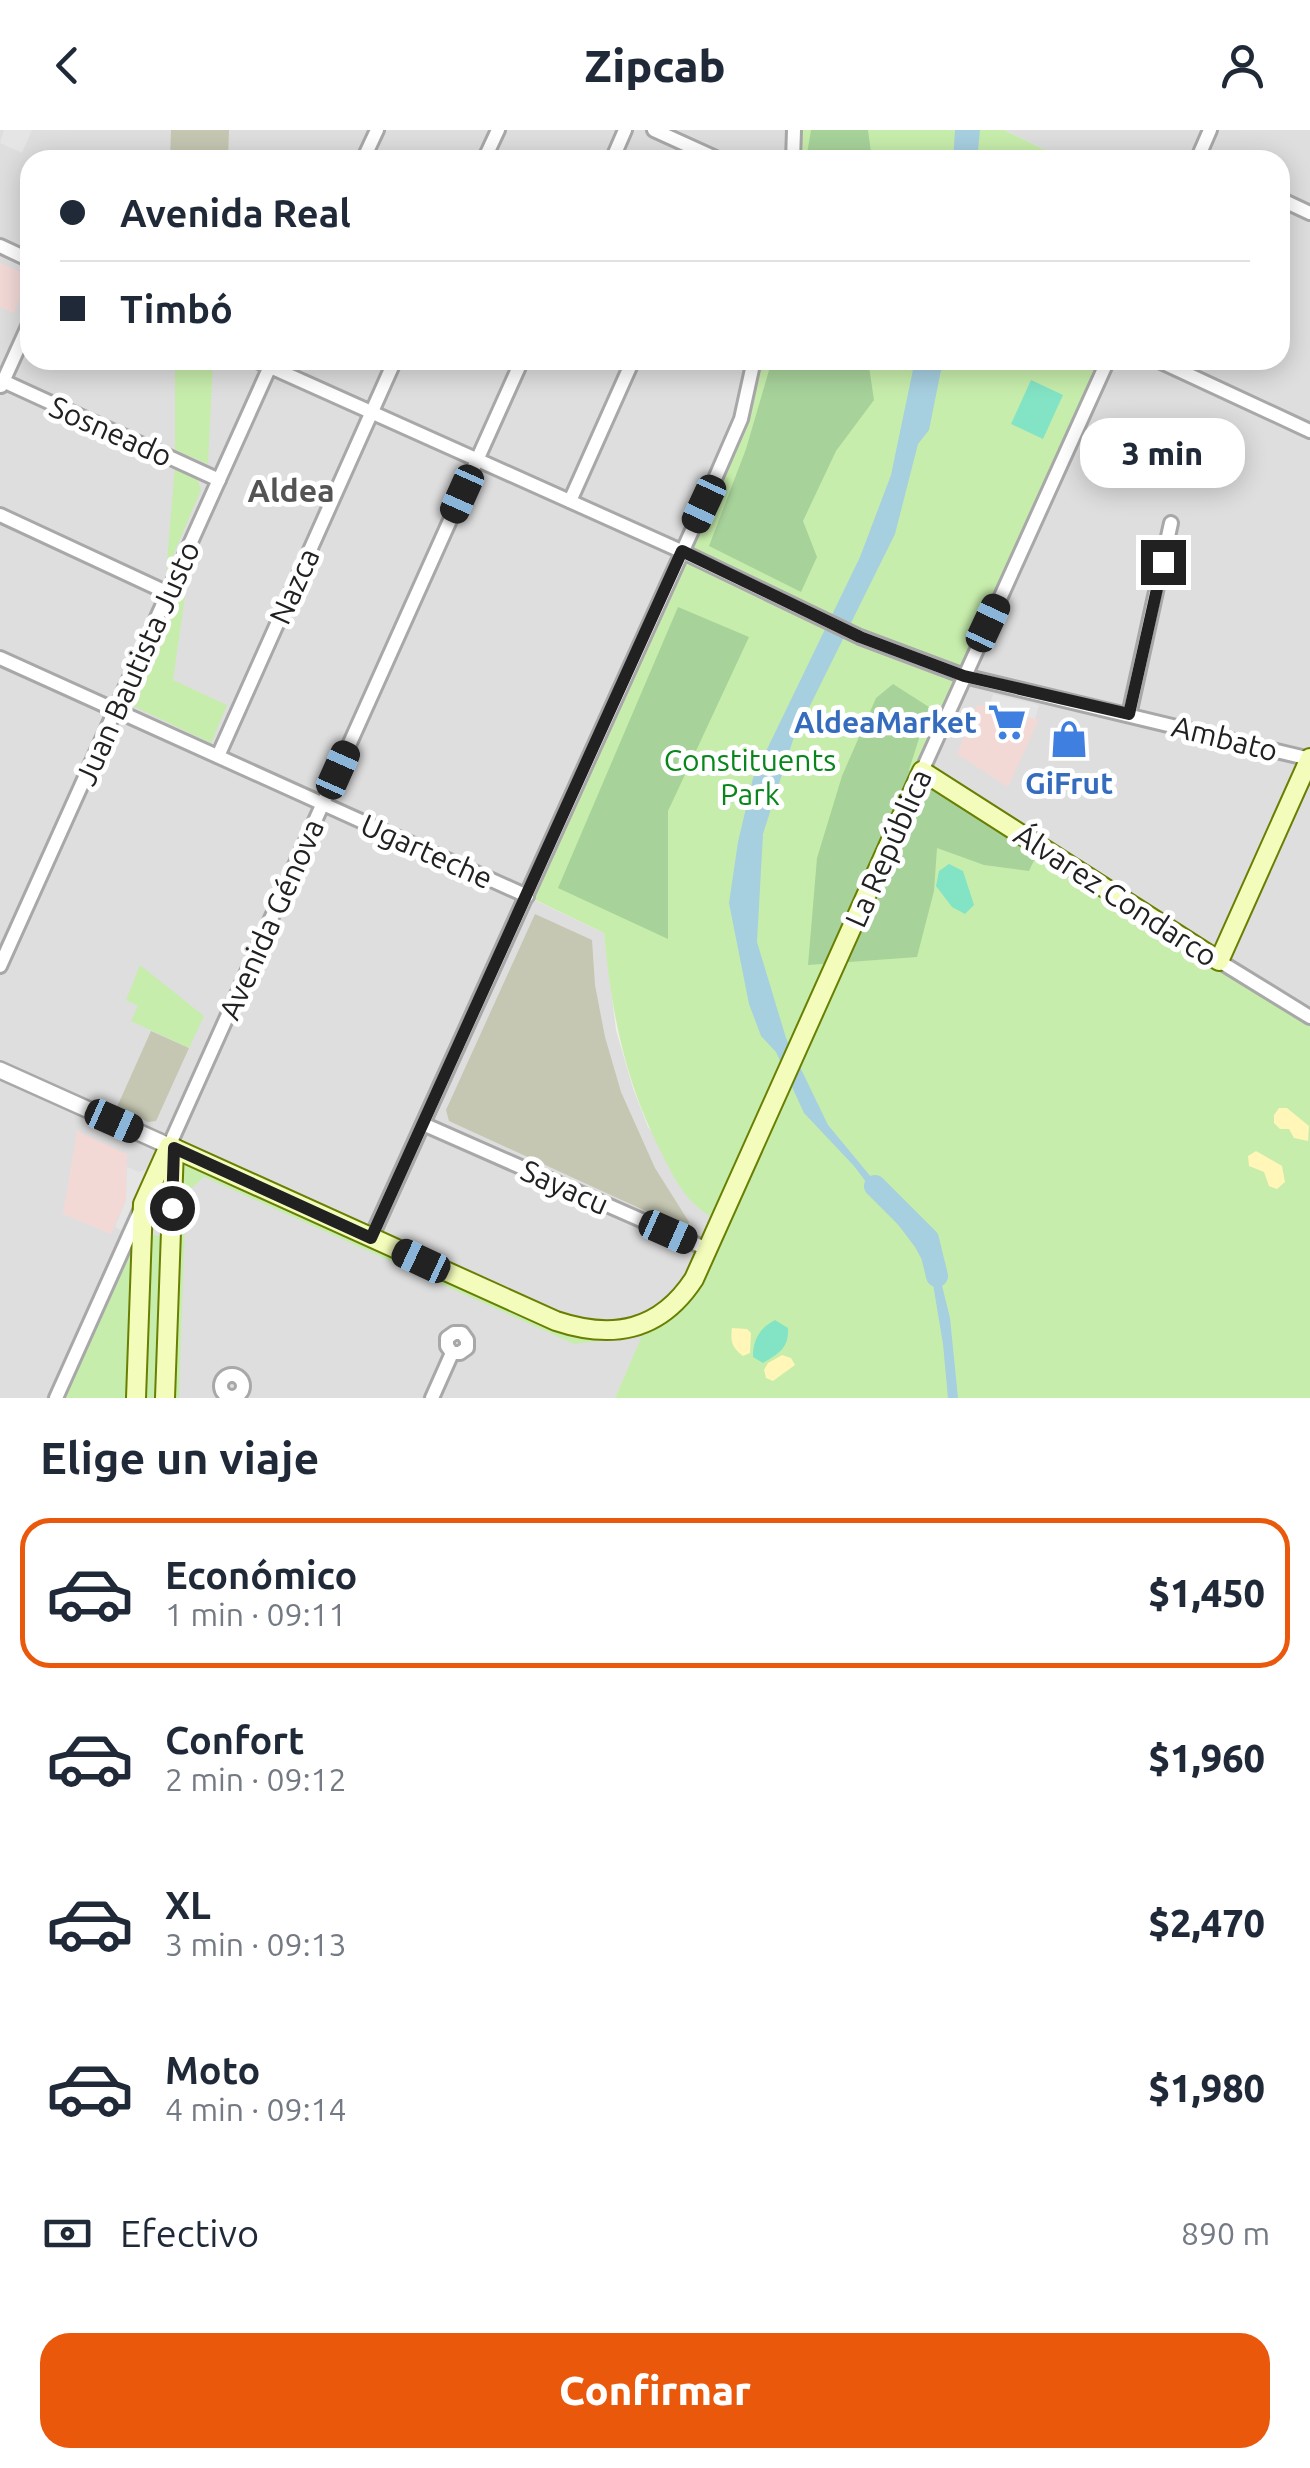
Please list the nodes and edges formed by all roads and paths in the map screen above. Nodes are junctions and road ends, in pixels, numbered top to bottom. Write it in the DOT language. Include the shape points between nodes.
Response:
graph roads {
  1 [pos="654,130"];
  2 [pos="698,150"];
  3 [pos="20,344"];
  4 [pos="269,370"];
  5 [pos="286,370"];
  6 [pos="391,370"];
  7 [pos="518,370"];
  8 [pos="629,370"];
  9 [pos="752,370"];
  10 [pos="1103,370"];
  11 [pos="1178,370"];
  12 [pos="2,385"];
  13 [pos="372,412"];
  14 [pos="1310,431"];
  15 [pos="478,460"];
  16 [pos="219,480"];
  17 [pos="570,501"];
  18 [pos="0,515"];
  19 [pos="1172,523"];
  20 [pos="682,551"];
  21 [pos="168,593"];
  22 [pos="0,658"];
  23 [pos="964,676"];
  24 [pos="116,710"];
  25 [pos="1129,714"];
  26 [pos="218,756"];
  27 [pos="1310,759"];
  28 [pos="922,771"];
  29 [pos="323,804"];
  30 [pos="527,896"];
  31 [pos="1219,960"];
  32 [pos="0,966"];
  33 [pos="1310,1017"];
  34 [pos="0,1070"];
  35 [pos="423,1124"];
  36 [pos="172,1147"];
  37 [pos="143,1204"];
  38 [pos="172,1208"];
  39 [pos="371,1238"];
  40 [pos="707,1249"];
  41 [pos="452,1353"];
  42 [pos="242,1390"];
  43 [pos="56,1398"];
  44 [pos="136,1398"];
  45 [pos="165,1398"];
  46 [pos="259,1398"];
  47 [pos="432,1398"];
  1 -- 2 [label="street"];
  3 -- 12 [label="street"];
  4 -- 16 [label="street, Juan Bautista Justo"];
  5 -- 13 [label="street"];
  6 -- 13 [label="street, Nazca"];
  7 -- 15 [label="street, Avenida Génova"];
  8 -- 17 [label="street"];
  9 -- 20 [label="street" via="740,419"];
  10 -- 23 [label="street, La República"];
  11 -- 14 [label="street"];
  12 -- 16 [label="street, Sosneado"];
  13 -- 15 [label="street"];
  13 -- 26 [label="street, Nazca"];
  15 -- 17 [label="street"];
  15 -- 29 [label="street, Avenida Génova"];
  16 -- 21 [label="street, Juan Bautista Justo"];
  17 -- 20 [label="street"];
  18 -- 21 [label="street"];
  19 -- 25 [label="street"];
  20 -- 23 [label="street" via="860,637"];
  20 -- 30 [label="street"];
  21 -- 24 [label="street, Juan Bautista Justo"];
  22 -- 24 [label="street, Ugarteche"];
  23 -- 25 [label="street, Ambato"];
  23 -- 28 [label="street, La República"];
  24 -- 26 [label="street, Ugarteche"];
  24 -- 32 [label="street, Juan Bautista Justo"];
  25 -- 27 [label="street, Ambato"];
  26 -- 29 [label="street, Ugarteche"];
  27 -- 31 [label="main road"];
  28 -- 31 [label="main road, Álvarez Condarco"];
  28 -- 40 [label="main road, La República"];
  29 -- 30 [label="street, Ugarteche"];
  29 -- 36 [label="street, Avenida Génova"];
  30 -- 35 [label="street"];
  31 -- 33 [label="street, Álvarez Condarco"];
  34 -- 36 [label="street"];
  35 -- 39 [label="street"];
  35 -- 40 [label="street, Sayacu"];
  36 -- 37 [label="main road, Avenida Génova"];
  36 -- 38 [label="main road"];
  36 -- 39 [label="main road"];
  37 -- 38 [label="main road"];
  37 -- 43 [label="street, Avenida Génova"];
  37 -- 44 [label="main road"];
  38 -- 45 [label="main road"];
  39 -- 40 [label="main road, La República" via="573,1327 610,1330 650,1321 680,1300"];
  41 -- 47 [label="street"];
  42 -- 46 [label="street"];
}
